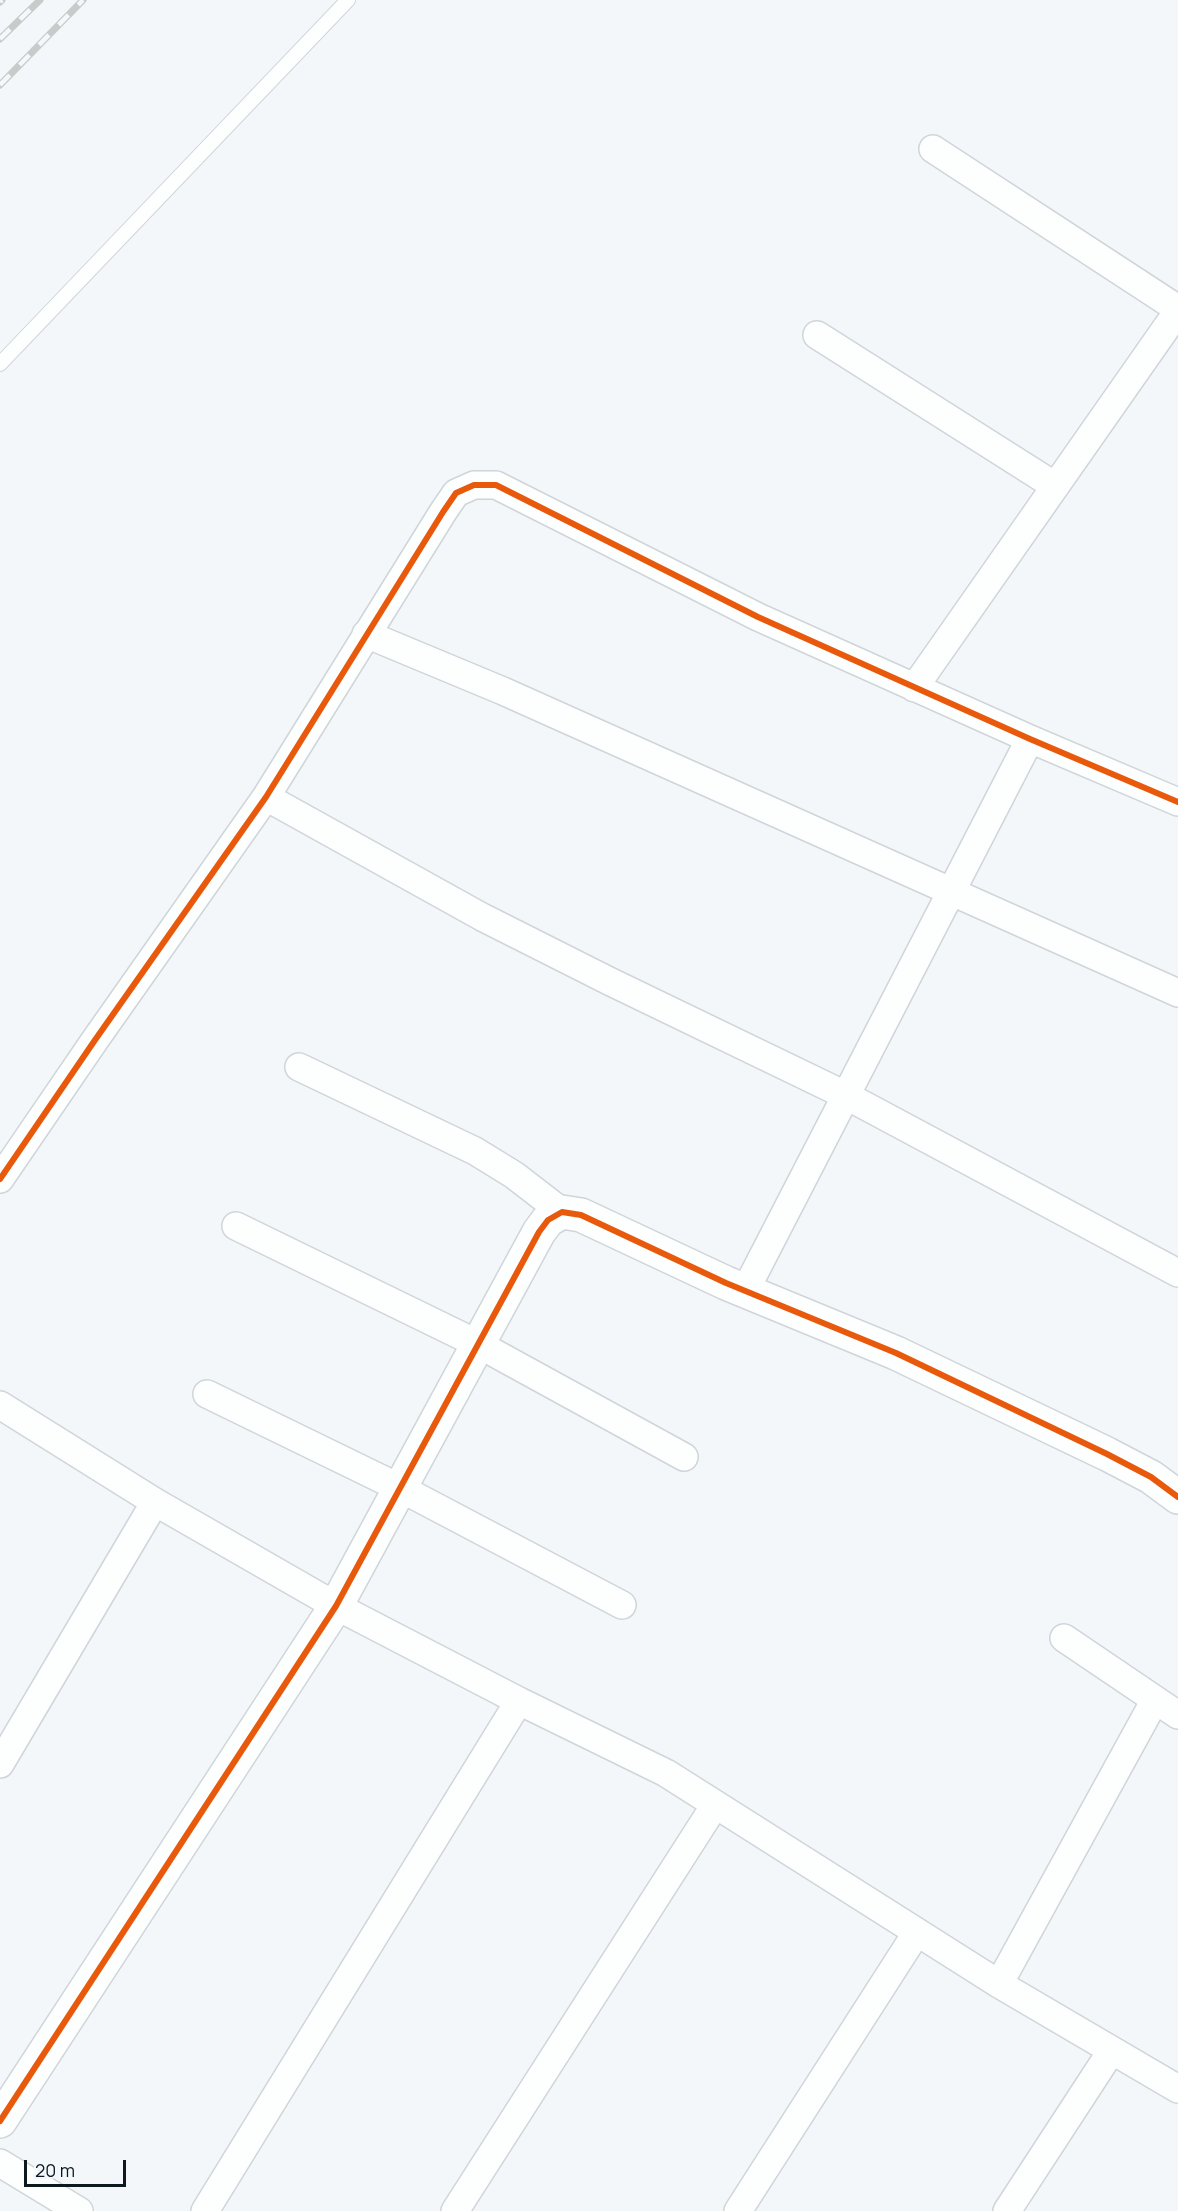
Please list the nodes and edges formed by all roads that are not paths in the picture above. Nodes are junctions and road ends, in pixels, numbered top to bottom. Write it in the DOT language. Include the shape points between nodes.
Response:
graph roads {
  1 [pos="348,0"];
  2 [pos="933,149"];
  3 [pos="1178,310"];
  4 [pos="817,335"];
  5 [pos="0,364"];
  6 [pos="1055,486"];
  7 [pos="366,634"];
  8 [pos="914,688"];
  9 [pos="1030,739"];
  10 [pos="266,797"];
  11 [pos="1178,802"];
  12 [pos="951,891"];
  13 [pos="1178,993"];
  14 [pos="299,1067"];
  15 [pos="845,1095"];
  16 [pos="0,1179"];
  17 [pos="562,1212"];
  18 [pos="236,1226"];
  19 [pos="1178,1273"];
  20 [pos="745,1291"];
  21 [pos="478,1344"];
  22 [pos="207,1394"];
  23 [pos="0,1405"];
  24 [pos="684,1457"];
  25 [pos="400,1488"];
  26 [pos="1178,1497"];
  27 [pos="155,1502"];
  28 [pos="622,1605"];
  29 [pos="336,1606"];
  30 [pos="1065,1638"];
  31 [pos="1155,1700"];
  32 [pos="519,1701"];
  33 [pos="1178,1715"];
  34 [pos="0,1764"];
  35 [pos="715,1805"];
  36 [pos="917,1932"];
  37 [pos="999,1984"];
  38 [pos="1112,2050"];
  39 [pos="1178,2089"];
  40 [pos="0,2121"];
  41 [pos="0,2163"];
  42 [pos="740,2210"];
  43 [pos="79,2211"];
  44 [pos="205,2211"];
  45 [pos="455,2211"];
  46 [pos="1007,2211"];
  1 -- 5 [label="lane"];
  2 -- 3 [label="street"];
  3 -- 6 [label="street"];
  4 -- 6 [label="street"];
  6 -- 8 [label="street"];
  7 -- 8 [label="street" via="456,493 474,485 496,485 758,617"];
  7 -- 10 [label="street"];
  7 -- 12 [label="street" via="514,695"];
  8 -- 9 [label="street"];
  9 -- 11 [label="street"];
  9 -- 12 [label="street"];
  10 -- 15 [label="street" via="482,917"];
  10 -- 16 [label="street"];
  12 -- 13 [label="street"];
  12 -- 15 [label="street"];
  14 -- 17 [label="street" via="475,1151"];
  15 -- 19 [label="street"];
  15 -- 20 [label="street"];
  17 -- 20 [label="street" via="581,1215"];
  17 -- 21 [label="street" via="548,1220 539,1232"];
  18 -- 21 [label="street"];
  20 -- 26 [label="street" via="896,1353 1107,1454 1151,1477"];
  21 -- 24 [label="street"];
  21 -- 25 [label="street"];
  22 -- 25 [label="street"];
  23 -- 27 [label="street"];
  25 -- 28 [label="street"];
  25 -- 29 [label="street"];
  27 -- 29 [label="street"];
  27 -- 34 [label="street"];
  29 -- 32 [label="street"];
  29 -- 40 [label="street"];
  30 -- 31 [label="street"];
  31 -- 33 [label="street"];
  31 -- 37 [label="street"];
  32 -- 35 [label="street" via="666,1773"];
  32 -- 44 [label="street"];
  35 -- 36 [label="street"];
  35 -- 45 [label="street"];
  36 -- 37 [label="street"];
  36 -- 42 [label="street"];
  37 -- 38 [label="street"];
  38 -- 39 [label="street"];
  38 -- 46 [label="street"];
  41 -- 43 [label="street"];
}
